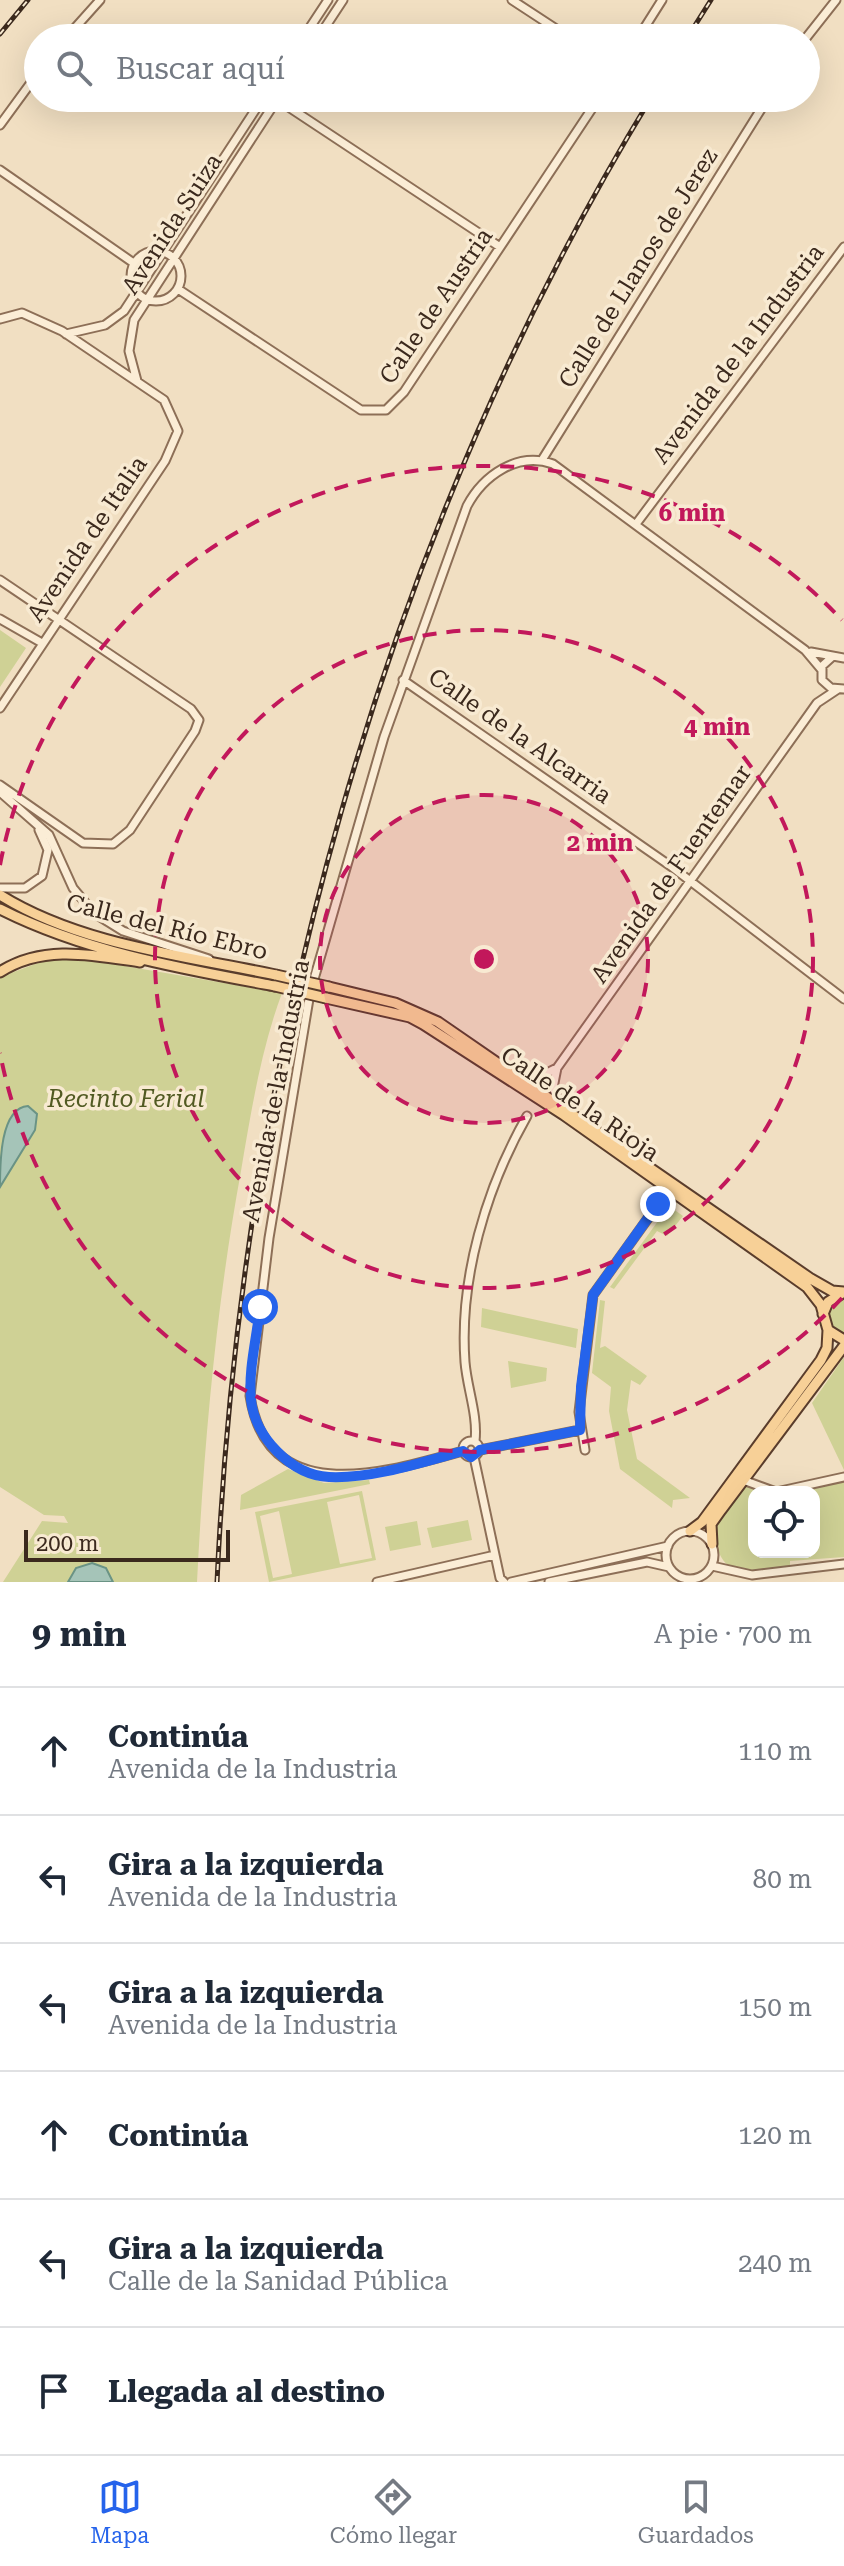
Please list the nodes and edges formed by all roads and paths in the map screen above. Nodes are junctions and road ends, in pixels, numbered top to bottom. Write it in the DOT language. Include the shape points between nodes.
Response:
graph roads {
  1 [pos="100,0"];
  2 [pos="328,0"];
  3 [pos="343,0"];
  4 [pos="512,0"];
  5 [pos="662,0"];
  6 [pos="836,0"];
  7 [pos="79,24"];
  8 [pos="312,24"];
  9 [pos="327,24"];
  10 [pos="549,24"];
  11 [pos="647,24"];
  12 [pos="817,24"];
  13 [pos="24,92"];
  14 [pos="254,112"];
  15 [pos="268,112"];
  16 [pos="298,112"];
  17 [pos="590,112"];
  18 [pos="759,112"];
  19 [pos="0,125"];
  20 [pos="0,170"];
  21 [pos="500,247"];
  22 [pos="844,247"];
  23 [pos="163,252"];
  24 [pos="174,259"];
  25 [pos="135,264"];
  26 [pos="178,289"];
  27 [pos="137,293"];
  28 [pos="147,300"];
  29 [pos="0,319"];
  30 [pos="66,334"];
  31 [pos="137,381"];
  32 [pos="542,460"];
  33 [pos="636,524"];
  34 [pos="0,580"];
  35 [pos="0,619"];
  36 [pos="56,621"];
  37 [pos="42,643"];
  38 [pos="805,650"];
  39 [pos="840,656"];
  40 [pos="821,672"];
  41 [pos="403,680"];
  42 [pos="842,688"];
  43 [pos="817,703"];
  44 [pos="0,708"];
  45 [pos="0,785"];
  46 [pos="0,792"];
  47 [pos="0,799"];
  48 [pos="691,882"];
  49 [pos="0,888"];
  50 [pos="0,895"];
  51 [pos="0,909"];
  52 [pos="223,964"];
  53 [pos="187,969"];
  54 [pos="0,972"];
  55 [pos="327,992"];
  56 [pos="844,999"];
  57 [pos="557,1068"];
  58 [pos="521,1077"];
  59 [pos="561,1104"];
  60 [pos="527,1116"];
  61 [pos="664,1196"];
  62 [pos="811,1279"];
  63 [pos="844,1285"];
  64 [pos="844,1292"];
  65 [pos="823,1314"];
  66 [pos="828,1330"];
  67 [pos="844,1343"];
  68 [pos="580,1430"];
  69 [pos="475,1441"];
  70 [pos="585,1450"];
  71 [pos="463,1451"];
  72 [pos="477,1453"];
  73 [pos="844,1477"];
  74 [pos="743,1480"];
  75 [pos="690,1531"];
  76 [pos="712,1544"];
  77 [pos="668,1546"];
  78 [pos="495,1555"];
  79 [pos="844,1564"];
  80 [pos="712,1566"];
  81 [pos="671,1570"];
  82 [pos="606,1571"];
  83 [pos="686,1580"];
  84 [pos="377,1581"];
  85 [pos="504,1582"];
  86 [pos="511,1582"];
  87 [pos="549,1582"];
  88 [pos="608,1582"];
  89 [pos="677,1582"];
  1 -- 7 [label="street"];
  2 -- 8 [label="street"];
  3 -- 9 [label="street"];
  4 -- 10 [label="street"];
  5 -- 11 [label="street"];
  6 -- 12 [label="street"];
  13 -- 19 [label="street"];
  14 -- 23 [label="street, Avenida Suiza"];
  15 -- 24 [label="street, Avenida Suiza"];
  16 -- 21 [label="street"];
  17 -- 21 [label="street, Calle de Austria"];
  18 -- 32 [label="street, Calle de Llanos de Jerez"];
  20 -- 25 [label="street"];
  21 -- 26 [label="street, Calle de Austria" via="404,392 386,410 376,412 361,410"];
  22 -- 33 [label="street, Avenida de la Industria"];
  23 -- 24 [label="street"];
  23 -- 25 [label="street" via="147,253"];
  23 -- 27 [label="street, Avenida Suiza"];
  24 -- 26 [label="street" via="181,273"];
  24 -- 28 [label="street, Avenida Suiza"];
  25 -- 27 [label="street" via="132,279"];
  26 -- 28 [label="street" via="164,300"];
  27 -- 28 [label="street"];
  27 -- 30 [label="street, Avenida Suiza" via="105,325"];
  28 -- 31 [label="street, Avenida Suiza" via="129,340"];
  29 -- 30 [label="street" via="22,313"];
  30 -- 31 [label="street"];
  31 -- 36 [label="street, Avenida de Italia" via="168,404 178,431 165,461"];
  32 -- 33 [label="street"];
  32 -- 41 [label="street, Avenida de la Industria" via="503,468 474,493"];
  33 -- 38 [label="street"];
  34 -- 36 [label="street"];
  35 -- 37 [label="street"];
  36 -- 37 [label="street, Avenida de Italia"];
  36 -- 45 [label="street" via="191,709 199,720 130,830 113,844 83,843"];
  37 -- 44 [label="street, Avenida de Italia"];
  38 -- 39 [label="street"];
  38 -- 40 [label="street"];
  39 -- 40 [label="street"];
  40 -- 42 [label="street" via="827,686"];
  40 -- 43 [label="street, Avenida de Fuentemar"];
  41 -- 48 [label="street, Calle de la Alcarria"];
  41 -- 71 [label="street, Avenida de la Industria" via="310,993 269,1238 250,1396 255,1418 273,1448 312,1474 359,1475"];
  42 -- 43 [label="street, Avenida de Fuentemar"];
  43 -- 48 [label="street, Avenida de Fuentemar"];
  46 -- 52 [label="street" via="49,835 73,888 94,913 123,931"];
  47 -- 49 [label="street" via="37,826 49,858 34,883"];
  48 -- 56 [label="street, Calle de la Alcarria"];
  48 -- 57 [label="street, Avenida de Fuentemar"];
  50 -- 52 [label="main road, Calle del Río Ebro" via="76,928"];
  51 -- 53 [label="main road, Calle del Río Ebro" via="54,934"];
  52 -- 55 [label="main road, Calle del Río Ebro, bridge"];
  53 -- 54 [label="main road" via="60,953"];
  53 -- 55 [label="main road, Calle del Río Ebro, bridge"];
  55 -- 58 [label="main road, Calle de la Rioja" via="425,1015"];
  55 -- 65 [label="main road, Calle de la Rioja" via="410,1017 447,1038 807,1287"];
  57 -- 58 [label="street" via="537,1078"];
  57 -- 59 [label="street" via="553,1088"];
  58 -- 59 [label="main road, Calle de la Rioja"];
  59 -- 62 [label="main road, Calle de la Rioja"];
  60 -- 69 [label="street" via="488,1205 468,1296 465,1361"];
  61 -- 68 [label="street" via="593,1295"];
  62 -- 63 [label="main road, Calle de la Rioja"];
  62 -- 64 [label="main road, Calle de la Rioja"];
  64 -- 65 [label="main road" via="828,1302"];
  65 -- 66 [label="main road, Calle de la Rioja"];
  66 -- 67 [label="main road"];
  66 -- 75 [label="main road" via="821,1360 702,1522"];
  67 -- 74 [label="main road"];
  68 -- 70 [label="street"];
  68 -- 72 [label="street"];
  69 -- 71 [label="street" via="465,1443"];
  69 -- 72 [label="street"];
  71 -- 72 [label="street"];
  72 -- 78 [label="street"];
  73 -- 74 [label="street" via="776,1492"];
  74 -- 76 [label="main road" via="711,1524"];
  75 -- 76 [label="street"];
  75 -- 77 [label="street"];
  76 -- 80 [label="street"];
  77 -- 81 [label="street"];
  77 -- 86 [label="street"];
  78 -- 84 [label="street"];
  78 -- 85 [label="street"];
  79 -- 80 [label="street" via="752,1575"];
  80 -- 83 [label="street" via="701,1577"];
  81 -- 82 [label="street" via="647,1562"];
  81 -- 83 [label="street"];
  81 -- 89 [label="street"];
  82 -- 87 [label="street"];
  82 -- 88 [label="street"];
}
